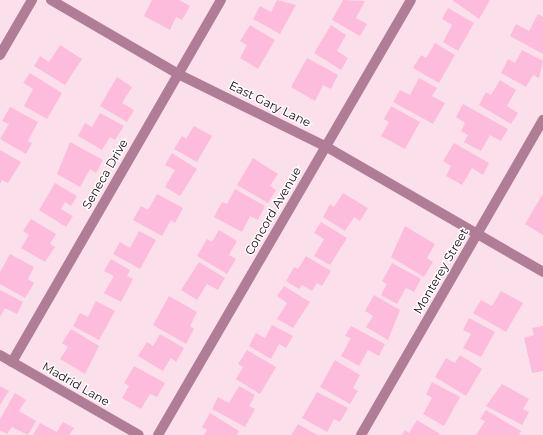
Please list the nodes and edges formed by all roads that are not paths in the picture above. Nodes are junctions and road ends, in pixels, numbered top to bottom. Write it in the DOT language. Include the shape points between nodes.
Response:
graph roads {
  1 [pos="32,0"];
  2 [pos="51,0"];
  3 [pos="221,0"];
  4 [pos="411,0"];
  5 [pos="0,55"];
  6 [pos="178,74"];
  7 [pos="543,120"];
  8 [pos="326,146"];
  9 [pos="478,233"];
  10 [pos="543,272"];
  11 [pos="0,355"];
  12 [pos="12,362"];
  13 [pos="139,435"];
  14 [pos="158,435"];
  15 [pos="361,435"];
  1 -- 5 [label="street"];
  2 -- 6 [label="street, East Gary Lane"];
  3 -- 6 [label="street, Seneca Drive"];
  4 -- 8 [label="street, Concord Avenue"];
  6 -- 8 [label="street, East Gary Lane"];
  6 -- 12 [label="street, Seneca Drive"];
  7 -- 9 [label="street, Monterey Street"];
  8 -- 9 [label="street, East Gary Lane"];
  8 -- 14 [label="street, Concord Avenue"];
  9 -- 10 [label="street, East Gary Lane"];
  9 -- 15 [label="street, Monterey Street"];
  11 -- 12 [label="street, Madrid Lane"];
  12 -- 13 [label="street, Madrid Lane"];
}
